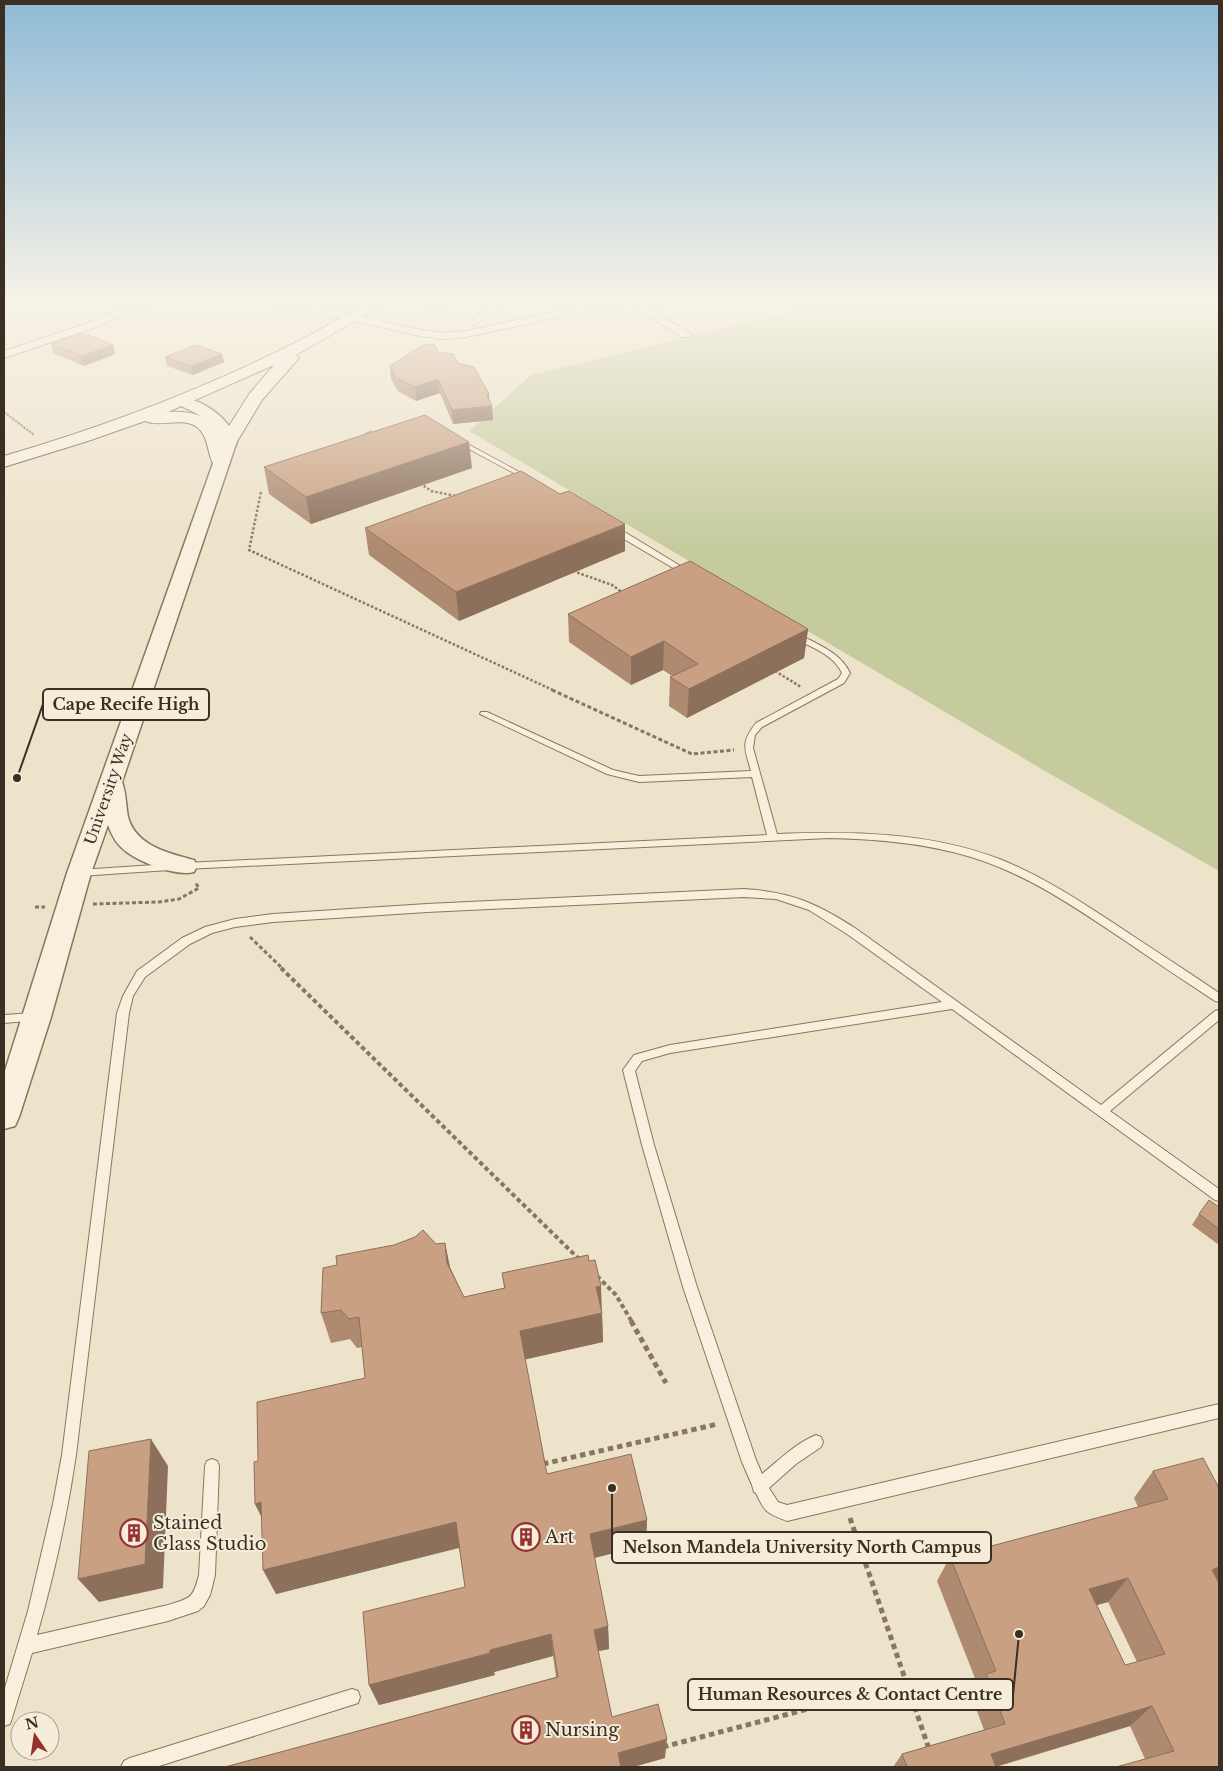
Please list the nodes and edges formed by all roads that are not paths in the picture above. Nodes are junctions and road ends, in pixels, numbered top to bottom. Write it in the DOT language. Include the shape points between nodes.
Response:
graph roads {
  1 [pos="224,382"];
  2 [pos="267,382"];
  3 [pos="182,401"];
  4 [pos="133,420"];
  5 [pos="450,437"];
  6 [pos="229,441"];
  7 [pos="4,462"];
  8 [pos="221,463"];
  9 [pos="535,483"];
  10 [pos="610,527"];
  11 [pos="694,576"];
  12 [pos="787,630"];
  13 [pos="484,714"];
  14 [pos="756,774"];
  15 [pos="112,779"];
  16 [pos="773,838"];
  17 [pos="186,866"];
  18 [pos="79,873"];
  19 [pos="1219,998"];
  20 [pos="953,1005"];
  21 [pos="1219,1014"];
  22 [pos="37,1017"];
  23 [pos="4,1019"];
  24 [pos="1102,1111"];
  25 [pos="4,1117"];
  26 [pos="1219,1196"];
  27 [pos="1219,1411"];
  28 [pos="816,1442"];
  29 [pos="212,1466"];
  30 [pos="759,1487"];
  31 [pos="26,1646"];
  32 [pos="352,1697"];
  33 [pos="4,1718"];
  34 [pos="130,1767"];
  1 -- 3 [label="main road"];
  2 -- 6 [label="main road"];
  3 -- 4 [label="main road"];
  3 -- 6 [label="street" via="220,421"];
  4 -- 7 [label="main road"];
  4 -- 8 [label="main road" via="175,417 202,423 210,430"];
  5 -- 9 [label="lane"];
  6 -- 8 [label="street, University Way"];
  8 -- 15 [label="street, University Way"];
  10 -- 11 [label="lane"];
  12 -- 14 [label="lane" via="837,660 846,673 841,681 759,725 751,735 749,748"];
  13 -- 14 [label="lane" via="624,776 639,779"];
  14 -- 16 [label="lane"];
  15 -- 17 [label="street" via="116,813 126,839 152,857"];
  15 -- 18 [label="street, University Way"];
  16 -- 17 [label="lane"];
  16 -- 19 [label="lane" via="860,835 902,838 990,860 1045,885"];
  17 -- 18 [label="lane"];
  18 -- 22 [label="street, University Way"];
  20 -- 24 [label="lane"];
  20 -- 30 [label="lane" via="670,1049 638,1058 631,1065 632,1085 690,1287"];
  20 -- 31 [label="lane" via="827,915 802,902 765,893 273,918 208,930 186,941 142,974 131,990 123,1013 69,1455"];
  21 -- 24 [label="lane"];
  22 -- 23 [label="lane"];
  22 -- 25 [label="street, University Way"];
  24 -- 26 [label="lane"];
  27 -- 30 [label="lane" via="787,1513 773,1508"];
  28 -- 30 [label="lane"];
  29 -- 31 [label="lane" via="207,1575 198,1600 168,1613"];
  31 -- 33 [label="lane"];
  32 -- 34 [label="lane"];
}
